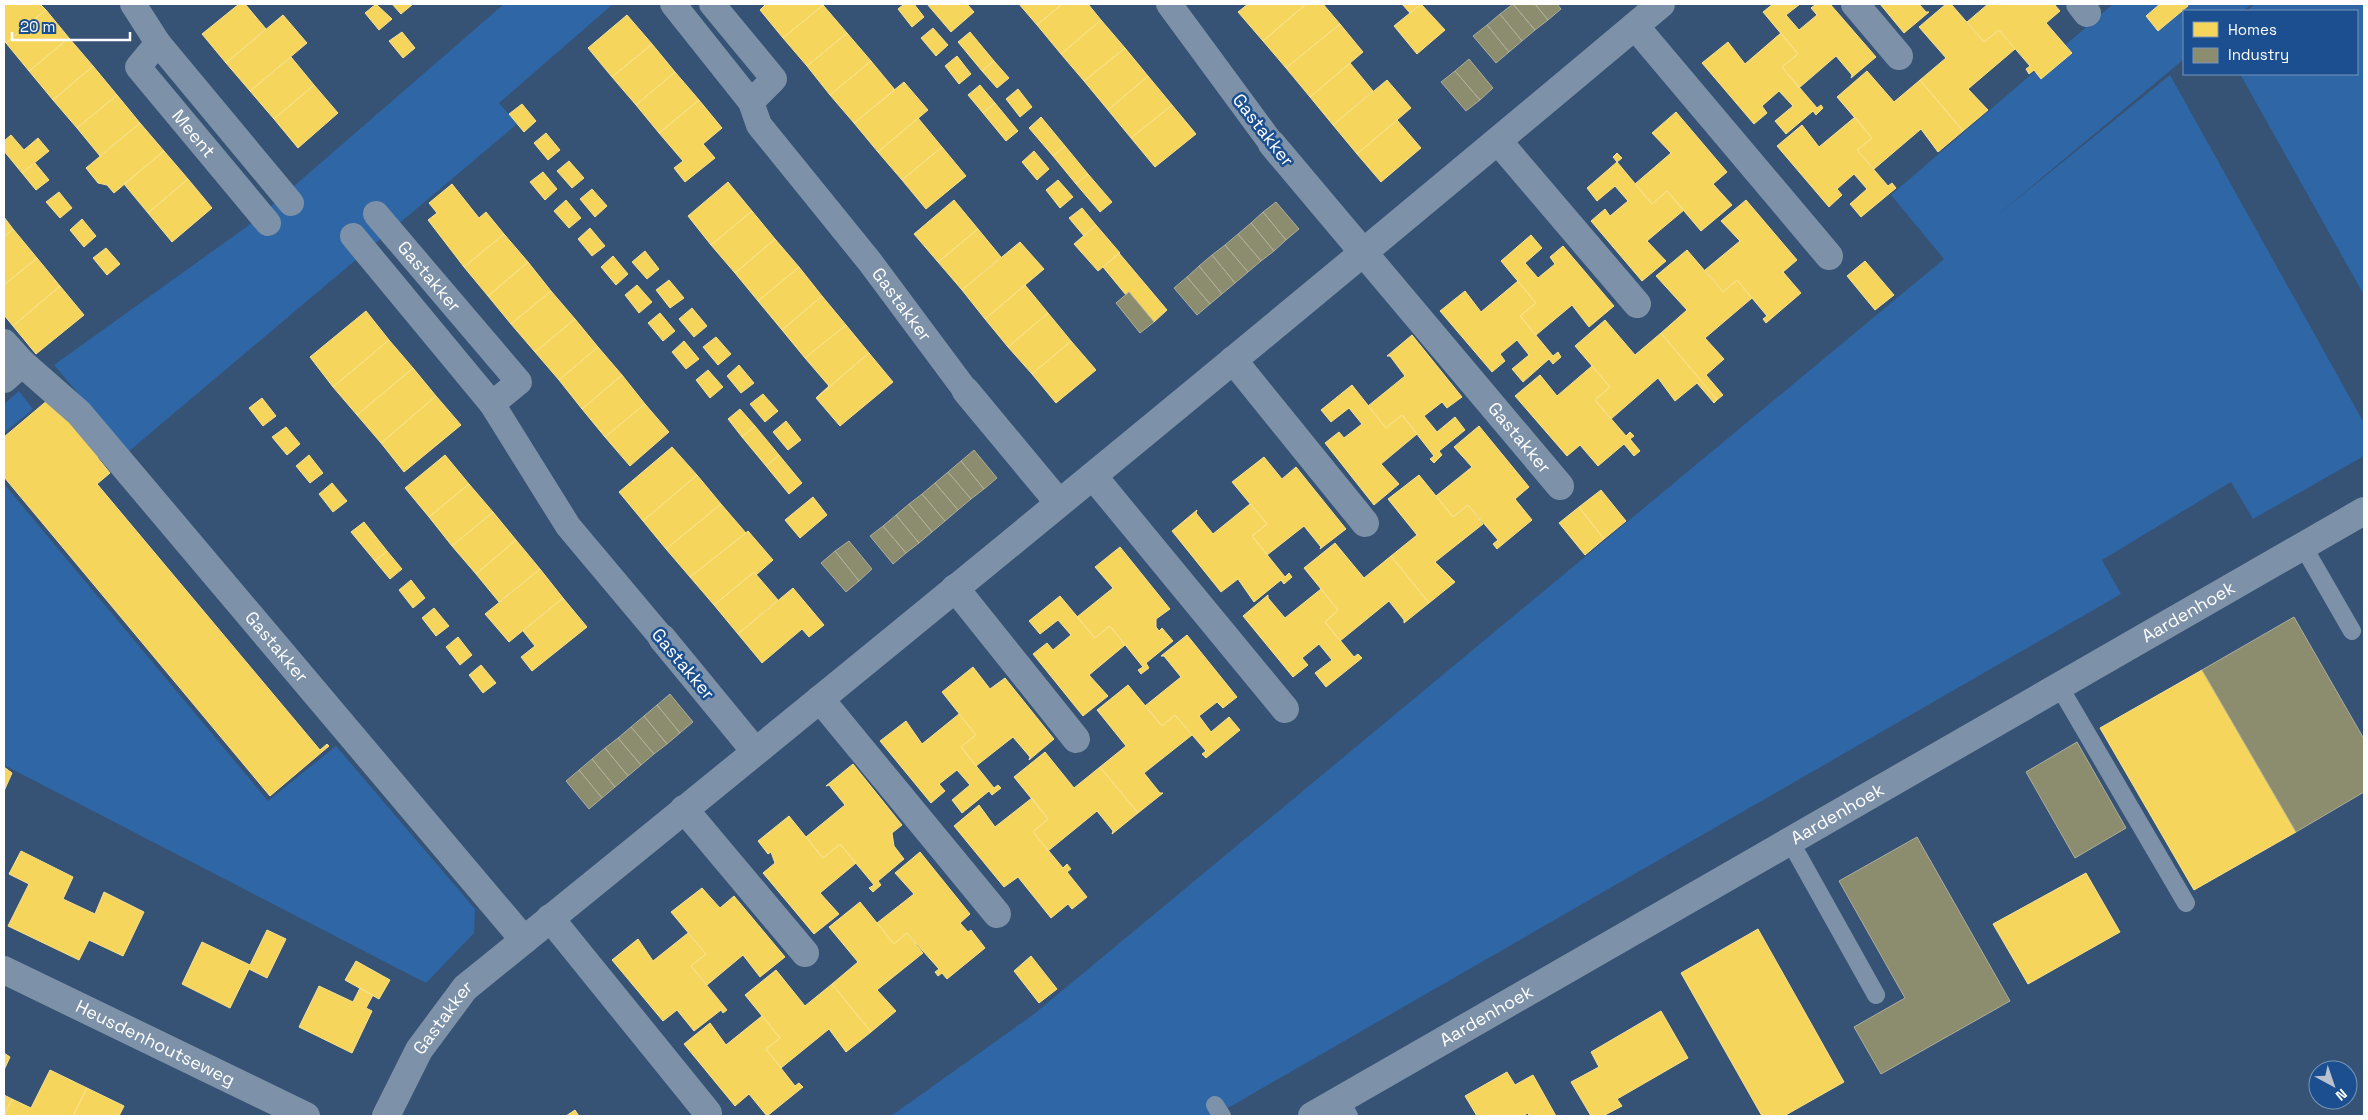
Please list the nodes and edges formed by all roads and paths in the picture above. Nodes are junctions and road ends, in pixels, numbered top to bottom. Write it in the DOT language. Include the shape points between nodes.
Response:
graph roads {
  1 [pos="133,4"];
  2 [pos="672,4"];
  3 [pos="712,4"];
  4 [pos="1169,4"];
  5 [pos="1661,4"];
  6 [pos="1855,4"];
  7 [pos="1635,26"];
  8 [pos="158,43"];
  9 [pos="1899,56"];
  10 [pos="752,102"];
  11 [pos="1498,141"];
  12 [pos="1272,144"];
  13 [pos="291,203"];
  14 [pos="376,214"];
  15 [pos="268,223"];
  16 [pos="353,236"];
  17 [pos="1363,252"];
  18 [pos="1828,256"];
  19 [pos="1638,304"];
  20 [pos="4,343"];
  21 [pos="1233,360"];
  22 [pos="13,371"];
  23 [pos="966,391"];
  24 [pos="492,404"];
  25 [pos="1093,476"];
  26 [pos="1560,486"];
  27 [pos="1058,504"];
  28 [pos="2364,511"];
  29 [pos="1365,523"];
  30 [pos="2303,546"];
  31 [pos="955,588"];
  32 [pos="2352,630"];
  33 [pos="662,638"];
  34 [pos="2059,686"];
  35 [pos="820,699"];
  36 [pos="1285,709"];
  37 [pos="1076,739"];
  38 [pos="755,751"];
  39 [pos="684,809"];
  40 [pos="1790,841"];
  41 [pos="2186,903"];
  42 [pos="996,914"];
  43 [pos="550,918"];
  44 [pos="524,940"];
  45 [pos="805,954"];
  46 [pos="4,970"];
  47 [pos="1876,996"];
  48 [pos="1345,1108"];
  49 [pos="708,1113"];
  50 [pos="306,1116"];
  51 [pos="386,1116"];
  52 [pos="1312,1116"];
  1 -- 8 [label="street, Meent"];
  2 -- 10 [label="street, Gastakker"];
  3 -- 10 [label="street" via="774,79"];
  4 -- 12 [label="street, Gastakker"];
  5 -- 7 [label="street, Gastakker"];
  6 -- 9 [label="street"];
  7 -- 11 [label="street, Gastakker"];
  7 -- 18 [label="street"];
  8 -- 13 [label="street, Meent"];
  8 -- 15 [label="street, Meent" via="138,67"];
  10 -- 23 [label="street, Gastakker" via="759,125 870,262"];
  11 -- 17 [label="street, Gastakker"];
  11 -- 19 [label="street"];
  12 -- 17 [label="street, Gastakker"];
  14 -- 24 [label="street, Gastakker" via="518,382"];
  16 -- 24 [label="street, Gastakker"];
  17 -- 21 [label="street, Gastakker"];
  17 -- 26 [label="street, Gastakker"];
  20 -- 22 [label="street, Gastakker"];
  21 -- 25 [label="street, Gastakker"];
  21 -- 29 [label="street"];
  22 -- 44 [label="street, Gastakker" via="79,413"];
  23 -- 27 [label="street, Gastakker"];
  24 -- 33 [label="street, Gastakker" via="568,526"];
  25 -- 27 [label="street, Gastakker"];
  25 -- 36 [label="street"];
  27 -- 31 [label="street, Gastakker"];
  28 -- 30 [label="street, Aardenhoek"];
  30 -- 32 [label="lane"];
  30 -- 34 [label="street, Aardenhoek"];
  31 -- 35 [label="street, Gastakker"];
  31 -- 37 [label="street"];
  33 -- 38 [label="street, Gastakker"];
  34 -- 40 [label="street, Aardenhoek"];
  34 -- 41 [label="lane"];
  35 -- 38 [label="street, Gastakker"];
  35 -- 42 [label="street"];
  38 -- 39 [label="street, Gastakker"];
  39 -- 43 [label="street, Gastakker"];
  39 -- 45 [label="street"];
  40 -- 47 [label="lane"];
  40 -- 48 [label="street, Aardenhoek"];
  43 -- 44 [label="street, Gastakker"];
  43 -- 49 [label="street"];
  44 -- 51 [label="street, Gastakker" via="465,988 419,1050"];
  46 -- 50 [label="street, Heusdenhoutseweg"];
  48 -- 52 [label="street, Aardenhoek"];
}
